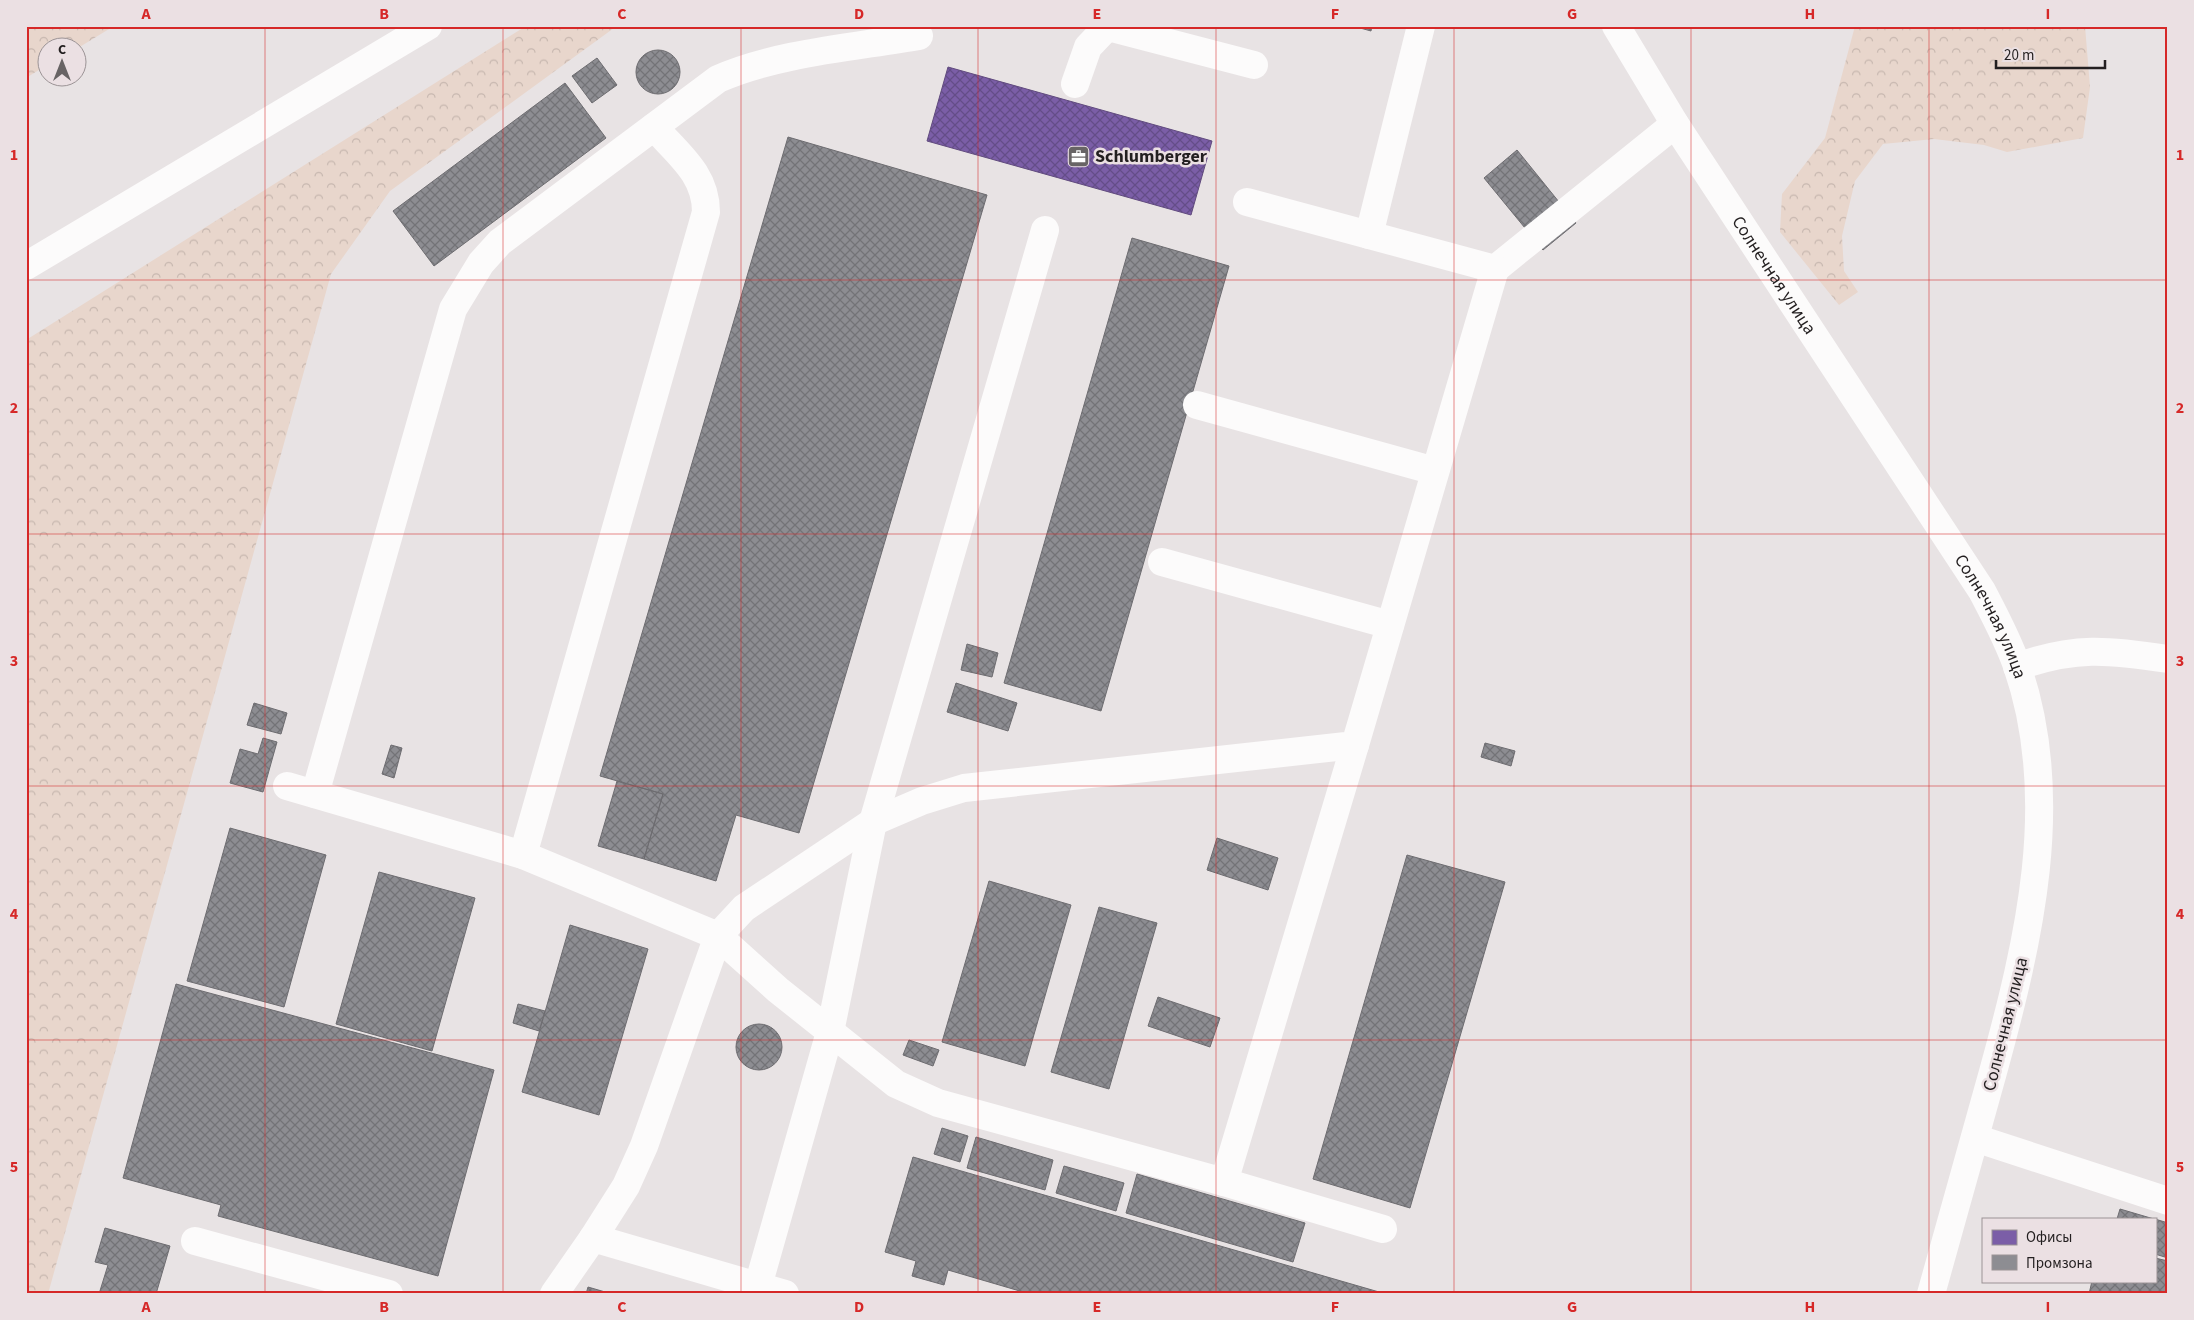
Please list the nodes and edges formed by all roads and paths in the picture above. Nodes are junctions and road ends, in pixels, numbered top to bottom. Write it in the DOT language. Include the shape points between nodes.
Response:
graph roads {
  1 [pos="428,26"];
  2 [pos="1108,26"];
  3 [pos="1421,26"];
  4 [pos="1616,26"];
  5 [pos="919,36"];
  6 [pos="1254,65"];
  7 [pos="1076,84"];
  8 [pos="1675,124"];
  9 [pos="654,127"];
  10 [pos="1246,202"];
  11 [pos="1046,230"];
  12 [pos="1369,235"];
  13 [pos="26,266"];
  14 [pos="1495,269"];
  15 [pos="1197,405"];
  16 [pos="1435,471"];
  17 [pos="1162,562"];
  18 [pos="1390,625"];
  19 [pos="2168,659"];
  20 [pos="2017,666"];
  21 [pos="1355,745"];
  22 [pos="287,786"];
  23 [pos="315,794"];
  24 [pos="873,822"];
  25 [pos="523,855"];
  26 [pos="718,936"];
  27 [pos="830,1032"];
  28 [pos="1975,1138"];
  29 [pos="1224,1182"];
  30 [pos="2168,1201"];
  31 [pos="1383,1229"];
  32 [pos="593,1238"];
  33 [pos="195,1241"];
  34 [pos="726,1286"];
  35 [pos="758,1286"];
  36 [pos="389,1294"];
  37 [pos="554,1294"];
  38 [pos="785,1294"];
  39 [pos="1931,1294"];
  1 -- 13 [label="street"];
  2 -- 6 [label="street"];
  2 -- 7 [label="street" via="1088,47"];
  3 -- 12 [label="street"];
  4 -- 8 [label="street, Солнечная улица"];
  5 -- 9 [label="street" via="742,68 718,79"];
  8 -- 14 [label="street"];
  8 -- 20 [label="street, Солнечная улица" via="1982,591"];
  9 -- 23 [label="street" via="500,242 481,263 453,309"];
  9 -- 25 [label="street" via="702,184 706,212"];
  10 -- 12 [label="street"];
  11 -- 24 [label="street"];
  12 -- 14 [label="street"];
  14 -- 16 [label="street"];
  15 -- 16 [label="street"];
  16 -- 18 [label="street"];
  17 -- 18 [label="street"];
  18 -- 21 [label="street"];
  19 -- 20 [label="street" via="2112,650 2088,650 2044,657"];
  20 -- 28 [label="street, Солнечная улица" via="2038,772 2037,872 2017,984"];
  21 -- 24 [label="street" via="964,788 922,800"];
  21 -- 29 [label="street"];
  22 -- 23 [label="street"];
  23 -- 25 [label="street"];
  24 -- 26 [label="street" via="744,908"];
  24 -- 27 [label="street"];
  25 -- 26 [label="street"];
  26 -- 27 [label="street"];
  26 -- 32 [label="street" via="644,1146 626,1186"];
  27 -- 29 [label="street" via="896,1084 916,1095"];
  27 -- 35 [label="street"];
  28 -- 30 [label="street"];
  28 -- 39 [label="street, Солнечная улица"];
  29 -- 31 [label="street"];
  32 -- 34 [label="street"];
  32 -- 37 [label="street"];
  33 -- 36 [label="street"];
  34 -- 35 [label="street"];
  35 -- 38 [label="street"];
}
